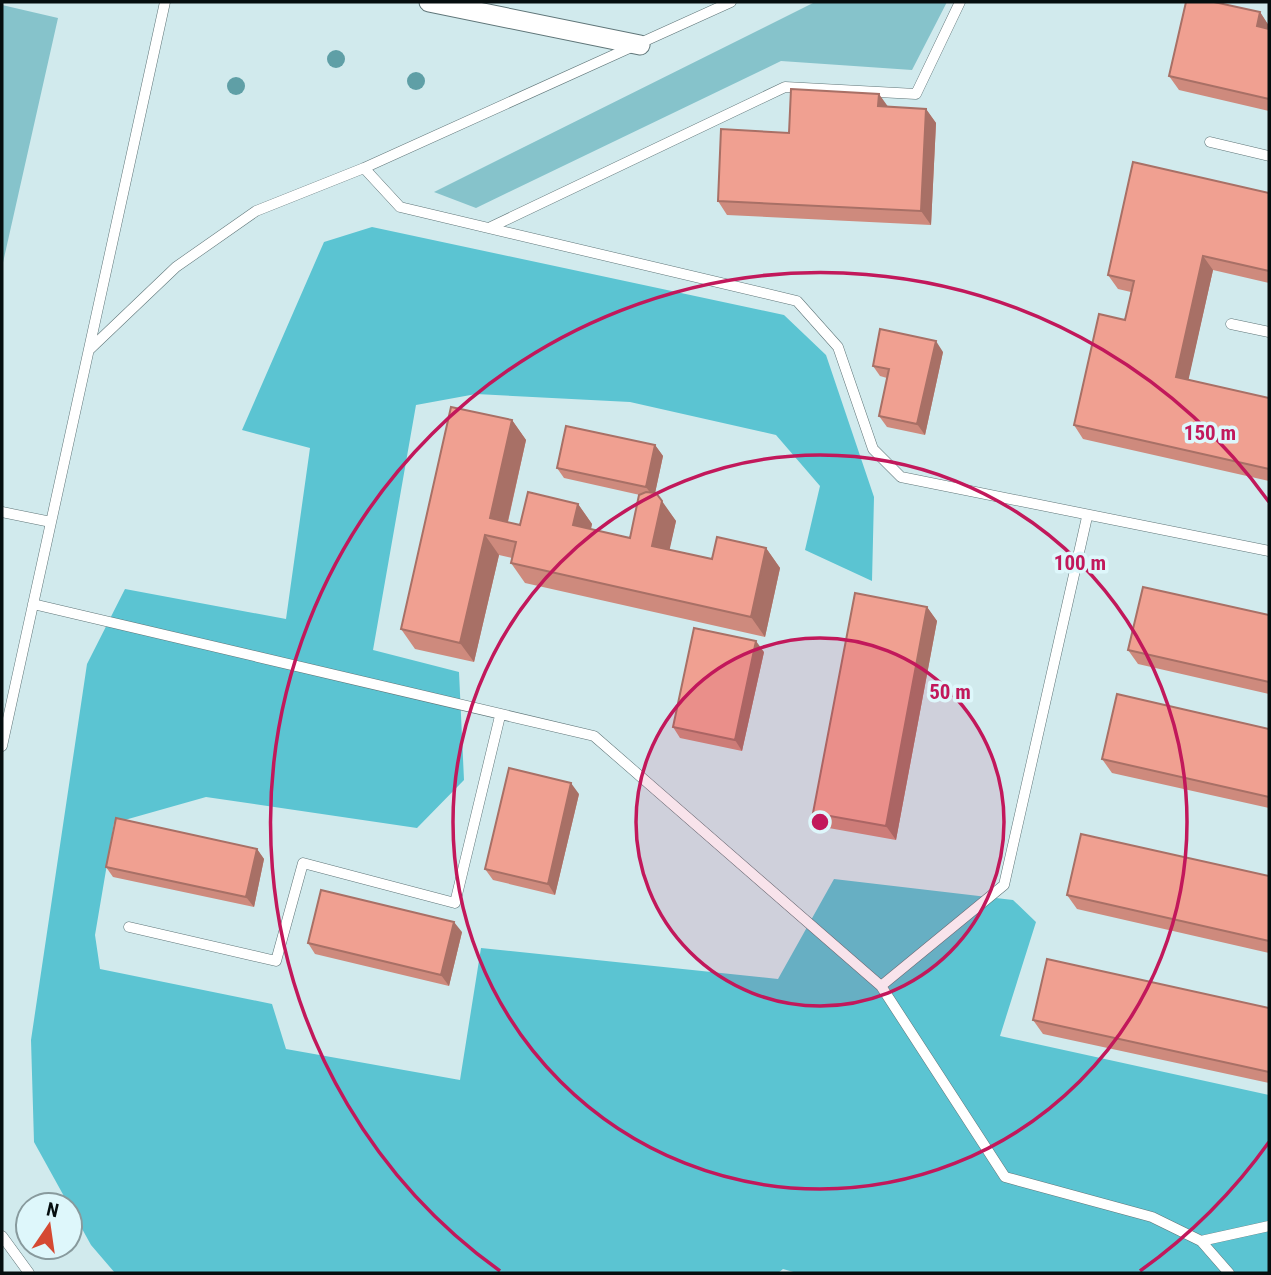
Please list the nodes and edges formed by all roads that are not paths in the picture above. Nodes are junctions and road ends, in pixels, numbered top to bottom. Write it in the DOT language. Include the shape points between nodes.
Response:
graph roads {
  1 [pos="165,2"];
  2 [pos="429,2"];
  3 [pos="731,2"];
  4 [pos="960,2"];
  5 [pos="640,45"];
  6 [pos="1210,142"];
  7 [pos="1269,156"];
  8 [pos="364,168"];
  9 [pos="491,227"];
  10 [pos="1231,324"];
  11 [pos="1269,332"];
  12 [pos="89,350"];
  13 [pos="2,512"];
  14 [pos="1087,517"];
  15 [pos="51,522"];
  16 [pos="1269,551"];
  17 [pos="33,604"];
  18 [pos="500,716"];
  19 [pos="2,746"];
  20 [pos="129,927"];
  21 [pos="881,986"];
  22 [pos="1269,1226"];
  23 [pos="2,1236"];
  24 [pos="1201,1241"];
  25 [pos="29,1273"];
  26 [pos="1229,1273"];
  1 -- 12 [label="lane"];
  2 -- 5 [label="street"];
  3 -- 5 [label="lane"];
  4 -- 9 [label="lane" via="916,94 785,87"];
  5 -- 8 [label="lane"];
  6 -- 7 [label="lane"];
  8 -- 9 [label="lane" via="400,206"];
  8 -- 12 [label="lane" via="256,211 176,267"];
  9 -- 14 [label="lane" via="797,301 838,347 873,449 901,477"];
  10 -- 11 [label="lane"];
  12 -- 15 [label="lane"];
  13 -- 15 [label="lane"];
  14 -- 16 [label="lane"];
  14 -- 21 [label="lane" via="1004,885"];
  15 -- 17 [label="lane"];
  17 -- 18 [label="lane"];
  17 -- 19 [label="lane"];
  18 -- 20 [label="lane" via="455,903 303,863 276,961"];
  18 -- 21 [label="lane" via="594,736"];
  21 -- 24 [label="lane" via="1005,1177 1152,1217"];
  22 -- 24 [label="lane"];
  23 -- 25 [label="lane"];
  24 -- 26 [label="lane"];
}
